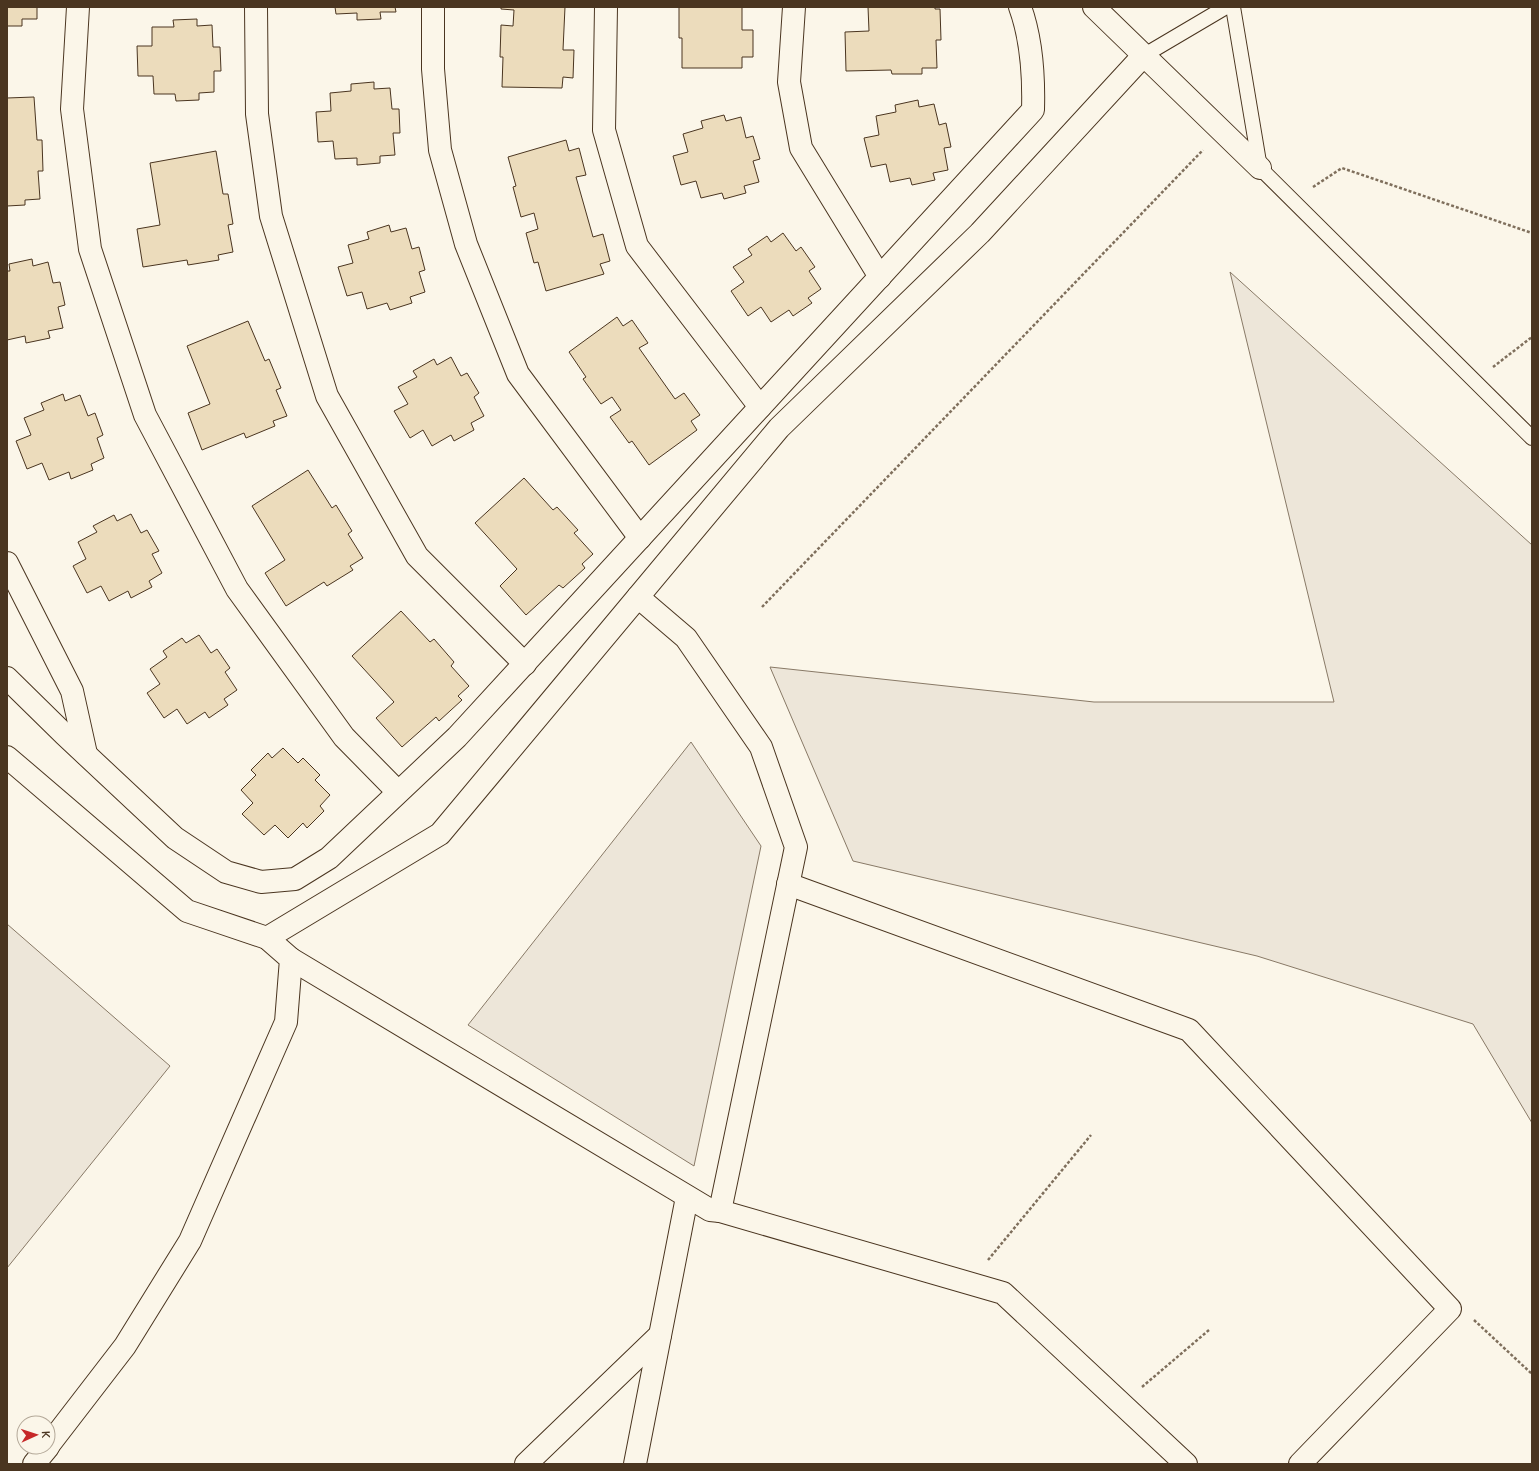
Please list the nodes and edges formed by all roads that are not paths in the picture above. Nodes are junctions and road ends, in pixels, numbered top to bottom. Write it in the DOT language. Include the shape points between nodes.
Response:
graph roads {
  1 [pos="78,7"];
  2 [pos="256,7"];
  3 [pos="433,7"];
  4 [pos="606,7"];
  5 [pos="794,7"];
  6 [pos="1020,7"];
  7 [pos="1094,7"];
  8 [pos="1226,7"];
  9 [pos="1234,7"];
  10 [pos="1143,56"];
  11 [pos="1260,168"];
  12 [pos="880,277"];
  13 [pos="760,407"];
  14 [pos="1532,438"];
  15 [pos="640,538"];
  16 [pos="7,563"];
  17 [pos="638,597"];
  18 [pos="524,664"];
  19 [pos="7,678"];
  20 [pos="86,754"];
  21 [pos="7,757"];
  22 [pos="398,792"];
  23 [pos="788,884"];
  24 [pos="267,938"];
  25 [pos="291,959"];
  26 [pos="687,1197"];
  27 [pos="720,1211"];
  28 [pos="660,1335"];
  29 [pos="56,1437"];
  30 [pos="41,1455"];
  31 [pos="34,1464"];
  32 [pos="526,1464"];
  33 [pos="635,1464"];
  34 [pos="1186,1464"];
  35 [pos="1300,1464"];
  1 -- 22 [label="street" via="72,109 90,249 145,415 237,590 344,737"];
  2 -- 18 [label="street" via="257,114 271,216 327,396 417,556"];
  3 -- 15 [label="street" via="433,69 440,150 466,244 518,374"];
  4 -- 13 [label="street" via="604,130 637,246"];
  5 -- 12 [label="street" via="789,82 801,148"];
  6 -- 12 [label="street" via="1027,25 1034,80 1033,110"];
  7 -- 10 [label="street"];
  8 -- 10 [label="lane"];
  9 -- 11 [label="lane"];
  10 -- 11 [label="street"];
  10 -- 17 [label="street" via="980,233 779,428"];
  11 -- 14 [label="lane"];
  12 -- 13 [label="street"];
  13 -- 15 [label="street"];
  15 -- 18 [label="street"];
  16 -- 20 [label="street" via="72,691"];
  17 -- 23 [label="street" via="686,638 761,747 796,847"];
  17 -- 24 [label="street" via="440,834"];
  18 -- 22 [label="street" via="457,737"];
  19 -- 20 [label="street"];
  20 -- 22 [label="street" via="175,838 226,872 261,882 295,879 329,858"];
  21 -- 24 [label="street" via="187,911"];
  23 -- 27 [label="street"];
  23 -- 35 [label="street" via="1189,1030 1450,1309"];
  24 -- 25 [label="street"];
  25 -- 26 [label="street"];
  25 -- 29 [label="street" via="286,1022 190,1241 125,1346"];
  26 -- 27 [label="street" via="710,1210"];
  26 -- 28 [label="street"];
  27 -- 34 [label="street" via="1003,1293"];
  28 -- 32 [label="street"];
  28 -- 33 [label="street"];
  30 -- 31 [label="street"];
}
